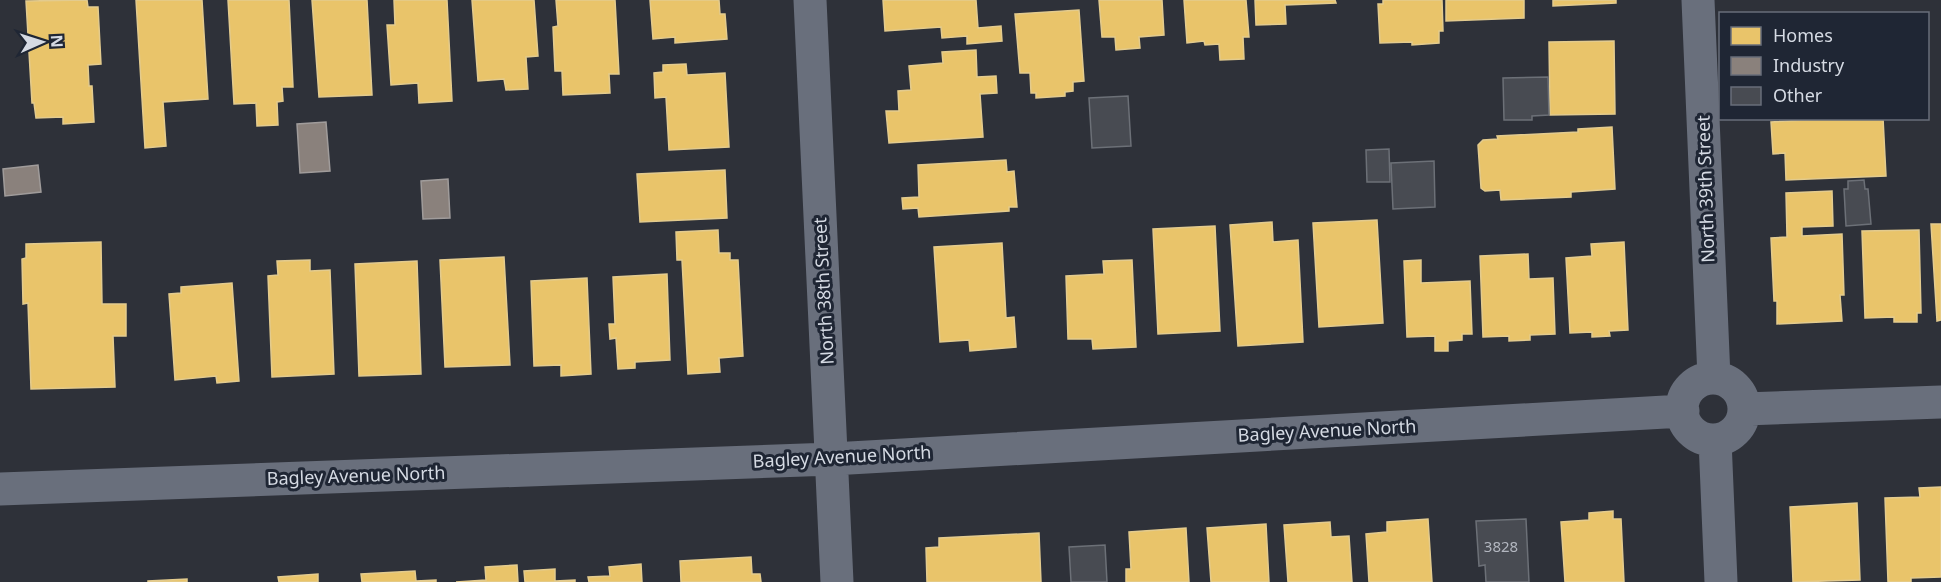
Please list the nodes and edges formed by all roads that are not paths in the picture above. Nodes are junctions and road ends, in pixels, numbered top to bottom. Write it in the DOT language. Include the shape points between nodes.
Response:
graph roads {
  1 [pos="810,0"];
  2 [pos="1698,0"];
  3 [pos="1714,378"];
  4 [pos="1941,402"];
  5 [pos="1744,409"];
  6 [pos="1683,411"];
  7 [pos="1715,440"];
  8 [pos="832,459"];
  9 [pos="0,489"];
  10 [pos="837,582"];
  11 [pos="1721,582"];
  1 -- 8 [label="street, North 38th Street"];
  2 -- 3 [label="street, North 39th Street"];
  3 -- 5 [label="street" via="1735,387"];
  3 -- 6 [label="street" via="1690,388"];
  4 -- 5 [label="street"];
  5 -- 7 [label="street" via="1732,434"];
  6 -- 7 [label="street" via="1693,432"];
  6 -- 8 [label="street, Bagley Avenue North"];
  7 -- 11 [label="street"];
  8 -- 9 [label="street, Bagley Avenue North"];
  8 -- 10 [label="street, North 38th Street"];
}
